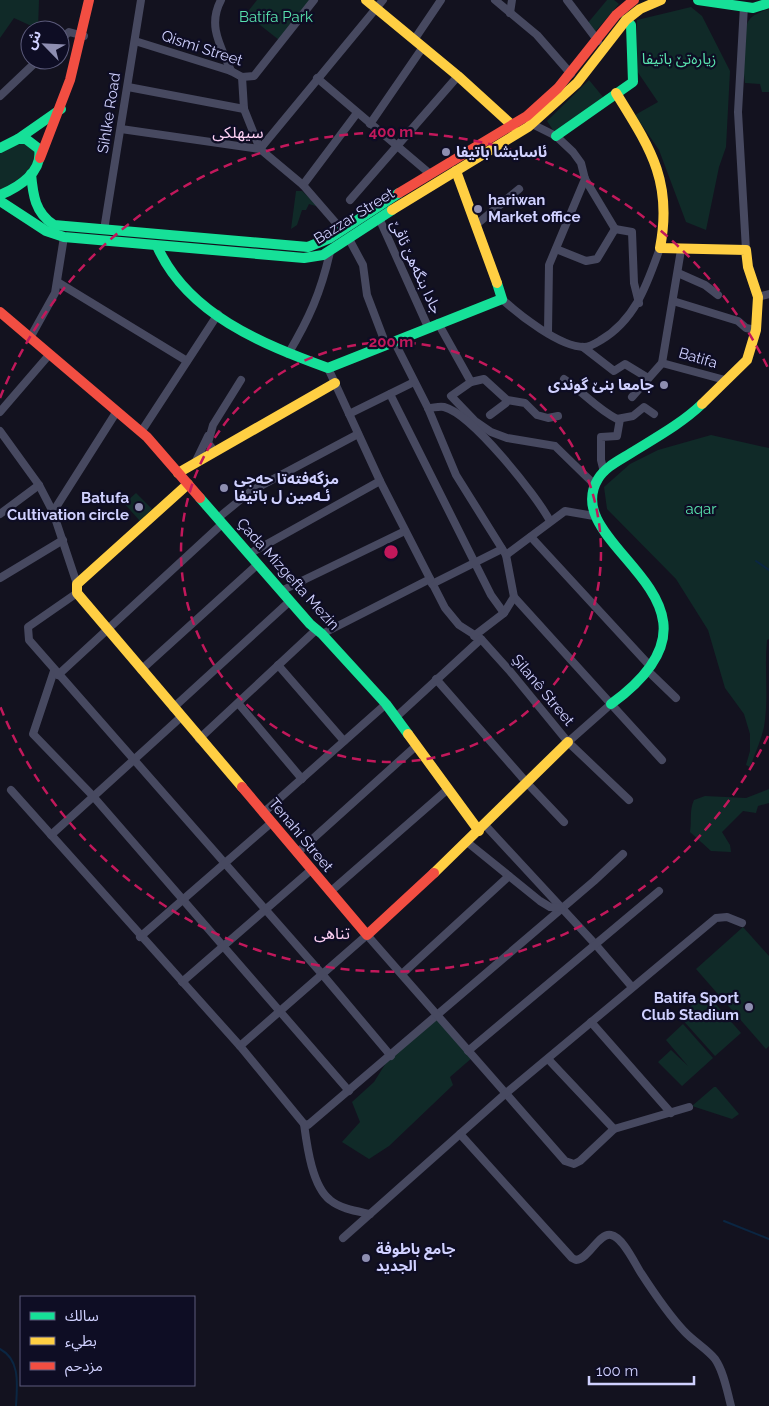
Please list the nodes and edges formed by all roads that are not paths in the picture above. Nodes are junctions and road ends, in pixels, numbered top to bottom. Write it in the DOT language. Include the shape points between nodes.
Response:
graph roads {
  1 [pos="89,0"];
  2 [pos="141,0"];
  3 [pos="221,0"];
  4 [pos="314,0"];
  5 [pos="366,0"];
  6 [pos="384,0"];
  7 [pos="441,0"];
  8 [pos="496,0"];
  9 [pos="512,0"];
  10 [pos="567,0"];
  11 [pos="661,0"];
  12 [pos="698,0"];
  13 [pos="627,2"];
  14 [pos="769,3"];
  15 [pos="744,6"];
  16 [pos="376,8"];
  17 [pos="510,13"];
  18 [pos="626,20"];
  19 [pos="70,32"];
  20 [pos="84,36"];
  21 [pos="414,40"];
  22 [pos="135,41"];
  23 [pos="598,41"];
  24 [pos="423,47"];
  25 [pos="27,70"];
  26 [pos="231,70"];
  27 [pos="571,74"];
  28 [pos="458,76"];
  29 [pos="242,78"];
  30 [pos="317,78"];
  31 [pos="128,87"];
  32 [pos="616,92"];
  33 [pos="0,96"];
  34 [pos="61,109"];
  35 [pos="244,109"];
  36 [pos="357,113"];
  37 [pos="370,124"];
  38 [pos="532,124"];
  39 [pos="513,126"];
  40 [pos="120,129"];
  41 [pos="556,136"];
  42 [pos="18,139"];
  43 [pos="484,143"];
  44 [pos="0,148"];
  45 [pos="397,148"];
  46 [pos="260,149"];
  47 [pos="489,153"];
  48 [pos="40,158"];
  49 [pos="456,171"];
  50 [pos="429,173"];
  51 [pos="31,174"];
  52 [pos="585,179"];
  53 [pos="303,185"];
  54 [pos="519,189"];
  55 [pos="0,195"];
  56 [pos="350,200"];
  57 [pos="0,201"];
  58 [pos="378,218"];
  59 [pos="477,224"];
  60 [pos="615,229"];
  61 [pos="104,230"];
  62 [pos="342,230"];
  63 [pos="64,237"];
  64 [pos="349,239"];
  65 [pos="246,242"];
  66 [pos="156,246"];
  67 [pos="660,248"];
  68 [pos="556,249"];
  69 [pos="681,250"];
  70 [pos="746,250"];
  71 [pos="330,252"];
  72 [pos="245,254"];
  73 [pos="678,273"];
  74 [pos="58,282"];
  75 [pos="718,295"];
  76 [pos="764,295"];
  77 [pos="502,299"];
  78 [pos="673,301"];
  79 [pos="639,303"];
  80 [pos="0,312"];
  81 [pos="218,314"];
  82 [pos="433,325"];
  83 [pos="756,330"];
  84 [pos="548,332"];
  85 [pos="30,338"];
  86 [pos="390,343"];
  87 [pos="583,347"];
  88 [pos="50,354"];
  89 [pos="288,354"];
  90 [pos="187,361"];
  91 [pos="662,363"];
  92 [pos="328,368"];
  93 [pos="648,378"];
  94 [pos="241,380"];
  95 [pos="564,380"];
  96 [pos="725,380"];
  97 [pos="414,382"];
  98 [pos="471,382"];
  99 [pos="335,383"];
  100 [pos="390,394"];
  101 [pos="632,397"];
  102 [pos="507,400"];
  103 [pos="428,408"];
  104 [pos="0,412"];
  105 [pos="117,412"];
  106 [pos="349,414"];
  107 [pos="490,414"];
  108 [pos="654,414"];
  109 [pos="558,416"];
  110 [pos="620,419"];
  111 [pos="0,431"];
  112 [pos="141,432"];
  113 [pos="211,432"];
  114 [pos="358,434"];
  115 [pos="215,452"];
  116 [pos="195,463"];
  117 [pos="604,472"];
  118 [pos="178,473"];
  119 [pos="380,481"];
  120 [pos="188,484"];
  121 [pos="39,485"];
  122 [pos="595,485"];
  123 [pos="53,512"];
  124 [pos="0,514"];
  125 [pos="594,516"];
  126 [pos="220,521"];
  127 [pos="550,521"];
  128 [pos="405,531"];
  129 [pos="531,537"];
  130 [pos="63,540"];
  131 [pos="504,552"];
  132 [pos="249,554"];
  133 [pos="474,562"];
  134 [pos="258,564"];
  135 [pos="0,578"];
  136 [pos="431,582"];
  137 [pos="77,588"];
  138 [pos="281,591"];
  139 [pos="514,597"];
  140 [pos="290,601"];
  141 [pos="504,613"];
  142 [pos="107,630"];
  143 [pos="319,632"];
  144 [pos="477,638"];
  145 [pos="278,665"];
  146 [pos="649,669"];
  147 [pos="141,670"];
  148 [pos="56,673"];
  149 [pos="436,679"];
  150 [pos="676,698"];
  151 [pos="238,703"];
  152 [pos="386,704"];
  153 [pos="611,704"];
  154 [pos="173,708"];
  155 [pos="181,717"];
  156 [pos="395,718"];
  157 [pos="200,739"];
  158 [pos="344,741"];
  159 [pos="568,742"];
  160 [pos="416,746"];
  161 [pos="132,760"];
  162 [pos="662,760"];
  163 [pos="302,779"];
  164 [pos="527,783"];
  165 [pos="11,790"];
  166 [pos="448,790"];
  167 [pos="92,795"];
  168 [pos="629,800"];
  169 [pos="263,813"];
  170 [pos="564,822"];
  171 [pos="271,823"];
  172 [pos="482,828"];
  173 [pos="51,835"];
  174 [pos="467,842"];
  175 [pos="297,853"];
  176 [pos="623,854"];
  177 [pos="224,863"];
  178 [pos="311,870"];
  179 [pos="509,876"];
  180 [pos="659,891"];
  181 [pos="330,892"];
  182 [pos="183,900"];
  183 [pos="562,908"];
  184 [pos="266,910"];
  185 [pos="742,923"];
  186 [pos="367,935"];
  187 [pos="140,937"];
  188 [pos="596,945"];
  189 [pos="224,946"];
  190 [pos="322,974"];
  191 [pos="402,974"];
  192 [pos="182,982"];
  193 [pos="632,988"];
  194 [pos="281,1010"];
  195 [pos="436,1014"];
  196 [pos="591,1022"];
  197 [pos="240,1046"];
  198 [pos="468,1051"];
  199 [pos="390,1056"];
  200 [pos="548,1059"];
  201 [pos="349,1091"];
  202 [pos="505,1094"];
  203 [pos="688,1107"];
  204 [pos="671,1113"];
  205 [pos="304,1124"];
  206 [pos="614,1130"];
  207 [pos="460,1134"];
  208 [pos="370,1214"];
  209 [pos="343,1238"];
  210 [pos="730,1406"];
  1 -- 20 [label="main road"];
  2 -- 22 [label="street, Sihlke Road"];
  3 -- 26 [label="street" via="214,26"];
  4 -- 29 [label="street, Qismi Street" via="254,76"];
  5 -- 16 [label="main road"];
  6 -- 16 [label="street"];
  7 -- 21 [label="street"];
  8 -- 17 [label="street"];
  9 -- 17 [label="street"];
  10 -- 23 [label="street"];
  11 -- 18 [label="main road, Bazzar Street" via="640,9"];
  12 -- 15 [label="main road"];
  13 -- 23 [label="main road, Bazzar Street"];
  14 -- 15 [label="main road" via="761,7"];
  15 -- 70 [label="street" via="738,112"];
  16 -- 21 [label="main road"];
  16 -- 30 [label="street"];
  17 -- 27 [label="street" via="537,35"];
  18 -- 32 [label="main road" via="630,25 633,82"];
  18 -- 38 [label="main road, Bazzar Street" via="577,83"];
  19 -- 20 [label="street"];
  20 -- 34 [label="main road"];
  21 -- 24 [label="main road"];
  22 -- 26 [label="street, Qismi Street"];
  22 -- 31 [label="street, Sihlke Road"];
  23 -- 27 [label="main road, Bazzar Street"];
  24 -- 28 [label="main road"];
  24 -- 37 [label="street"];
  25 -- 33 [label="street"];
  26 -- 29 [label="street, Qismi Street"];
  27 -- 39 [label="main road, Bazzar Street"];
  28 -- 39 [label="main road"];
  28 -- 45 [label="street"];
  29 -- 35 [label="street"];
  30 -- 36 [label="street"];
  30 -- 46 [label="street"];
  31 -- 35 [label="street"];
  31 -- 40 [label="street, Sihlke Road"];
  32 -- 41 [label="main road"];
  32 -- 67 [label="main road" via="647,146 662,186 665,203"];
  34 -- 42 [label="main road"];
  34 -- 48 [label="main road"];
  35 -- 46 [label="street"];
  36 -- 37 [label="street"];
  36 -- 53 [label="street"];
  37 -- 45 [label="street"];
  38 -- 41 [label="street"];
  38 -- 47 [label="main road, Bazzar Street"];
  39 -- 43 [label="main road, Bazzar Street"];
  40 -- 46 [label="street"];
  40 -- 61 [label="street, Sihlke Road"];
  41 -- 52 [label="street" via="581,163"];
  42 -- 44 [label="main road"];
  42 -- 48 [label="main road" via="34,142"];
  43 -- 47 [label="main road"];
  43 -- 50 [label="main road, Bazzar Street"];
  45 -- 50 [label="street"];
  45 -- 56 [label="street"];
  46 -- 53 [label="street"];
  47 -- 49 [label="main road, Bazzar Street"];
  48 -- 51 [label="main road"];
  49 -- 58 [label="main road, Bazzar Street"];
  49 -- 59 [label="main road"];
  50 -- 62 [label="main road, Bazzar Street"];
  51 -- 55 [label="main road" via="15,188"];
  51 -- 61 [label="main road, Bazzar Street" via="34,204 46,220 54,225"];
  52 -- 60 [label="street"];
  52 -- 68 [label="street"];
  53 -- 62 [label="street"];
  54 -- 59 [label="street"];
  57 -- 63 [label="main road, Bazzar Street" via="44,231"];
  58 -- 64 [label="main road, Bazzar Street"];
  58 -- 82 [label="street, جادا بنگەهێ ئاڤێ"];
  59 -- 77 [label="main road"];
  60 -- 68 [label="street" via="597,259 586,261"];
  60 -- 79 [label="street" via="632,232 634,283"];
  61 -- 65 [label="main road, Bazzar Street"];
  62 -- 65 [label="main road, Bazzar Street" via="320,244 308,247"];
  63 -- 66 [label="main road, Bazzar Street"];
  63 -- 74 [label="street"];
  64 -- 71 [label="main road, Bazzar Street"];
  64 -- 86 [label="street" via="363,265 367,296"];
  65 -- 72 [label="main road"];
  66 -- 72 [label="main road, Bazzar Street"];
  66 -- 81 [label="main road" via="171,274"];
  67 -- 69 [label="main road"];
  67 -- 79 [label="street"];
  68 -- 84 [label="street" via="548,271"];
  69 -- 70 [label="main road"];
  69 -- 73 [label="street"];
  70 -- 76 [label="main road" via="748,267"];
  71 -- 72 [label="main road, Bazzar Street" via="304,258"];
  71 -- 89 [label="street" via="311,314"];
  73 -- 75 [label="street"];
  73 -- 78 [label="street"];
  74 -- 85 [label="street" via="51,304"];
  74 -- 90 [label="street"];
  76 -- 83 [label="main road"];
  77 -- 82 [label="main road"];
  77 -- 84 [label="street" via="527,321"];
  78 -- 83 [label="street" via="738,321 746,328"];
  78 -- 91 [label="street"];
  79 -- 87 [label="street" via="608,336"];
  80 -- 85 [label="main road, Çada Mizgefta Mezin"];
  81 -- 89 [label="main road"];
  81 -- 90 [label="street"];
  82 -- 86 [label="main road"];
  82 -- 98 [label="street, جادا بنگەهێ ئاڤێ"];
  83 -- 96 [label="main road" via="746,360"];
  84 -- 87 [label="street"];
  85 -- 88 [label="main road, Çada Mizgefta Mezin"];
  86 -- 92 [label="main road"];
  86 -- 97 [label="street"];
  87 -- 93 [label="street" via="614,372 628,364"];
  88 -- 104 [label="street"];
  88 -- 105 [label="main road, Çada Mizgefta Mezin"];
  89 -- 92 [label="main road"];
  90 -- 112 [label="street"];
  91 -- 93 [label="street"];
  91 -- 96 [label="street, Batifa"];
  92 -- 99 [label="street, Şílanê Street"];
  93 -- 101 [label="street"];
  94 -- 113 [label="street"];
  95 -- 110 [label="street" via="585,394 601,411"];
  96 -- 117 [label="main road" via="688,417"];
  97 -- 100 [label="street"];
  97 -- 103 [label="street"];
  98 -- 102 [label="street" via="484,379"];
  98 -- 122 [label="street" via="451,396 475,420 491,432 507,438 555,446"];
  99 -- 106 [label="street, Şílanê Street"];
  99 -- 115 [label="main road"];
  100 -- 106 [label="street"];
  100 -- 133 [label="street"];
  102 -- 107 [label="street"];
  102 -- 109 [label="street" via="525,403 537,415"];
  103 -- 127 [label="street" via="443,407 464,420 510,465"];
  103 -- 131 [label="street" via="456,475"];
  105 -- 112 [label="main road, Çada Mizgefta Mezin"];
  105 -- 123 [label="street"];
  106 -- 114 [label="street, Şílanê Street"];
  108 -- 110 [label="street" via="644,407 633,416"];
  110 -- 117 [label="street" via="617,436 601,437"];
  111 -- 121 [label="street"];
  112 -- 118 [label="main road, Çada Mizgefta Mezin"];
  113 -- 115 [label="street" via="208,443"];
  113 -- 116 [label="street"];
  114 -- 119 [label="street, Şílanê Street"];
  114 -- 126 [label="street" via="251,491"];
  115 -- 116 [label="main road"];
  116 -- 118 [label="main road"];
  117 -- 122 [label="main road"];
  118 -- 120 [label="main road, Çada Mizgefta Mezin"];
  119 -- 128 [label="street, Şílanê Street"];
  119 -- 132 [label="street"];
  120 -- 126 [label="main road, Çada Mizgefta Mezin"];
  120 -- 137 [label="main road"];
  121 -- 123 [label="street"];
  121 -- 124 [label="street"];
  122 -- 125 [label="main road"];
  123 -- 130 [label="street"];
  125 -- 127 [label="street" via="565,511"];
  125 -- 146 [label="main road" via="600,528 638,570 659,601 664,639"];
  126 -- 132 [label="main road, Çada Mizgefta Mezin"];
  126 -- 142 [label="street"];
  127 -- 129 [label="street"];
  128 -- 136 [label="street, Şílanê Street"];
  128 -- 138 [label="street"];
  129 -- 131 [label="street"];
  129 -- 146 [label="street"];
  130 -- 135 [label="street"];
  130 -- 137 [label="street"];
  131 -- 133 [label="street"];
  131 -- 139 [label="street"];
  132 -- 134 [label="main road, Çada Mizgefta Mezin"];
  133 -- 136 [label="street"];
  133 -- 141 [label="street"];
  134 -- 138 [label="main road, Çada Mizgefta Mezin"];
  134 -- 147 [label="street"];
  136 -- 143 [label="street"];
  136 -- 144 [label="street, Şílanê Street" via="451,616"];
  137 -- 142 [label="main road, Tenahi Street"];
  137 -- 148 [label="street" via="28,627 28,640"];
  138 -- 140 [label="main road, Çada Mizgefta Mezin"];
  139 -- 141 [label="street"];
  139 -- 153 [label="street"];
  140 -- 143 [label="main road, Çada Mizgefta Mezin"];
  140 -- 154 [label="street"];
  141 -- 144 [label="street"];
  142 -- 147 [label="main road, Tenahi Street"];
  142 -- 148 [label="street"];
  143 -- 145 [label="street"];
  143 -- 152 [label="main road, Çada Mizgefta Mezin"];
  144 -- 149 [label="street"];
  144 -- 159 [label="street, Şílanê Street" via="515,677"];
  145 -- 151 [label="street"];
  145 -- 158 [label="street"];
  146 -- 150 [label="street"];
  146 -- 153 [label="main road" via="643,678"];
  147 -- 154 [label="main road, Tenahi Street"];
  148 -- 161 [label="street"];
  148 -- 167 [label="street" via="33,734"];
  149 -- 156 [label="street"];
  149 -- 164 [label="street"];
  151 -- 157 [label="street"];
  151 -- 163 [label="street"];
  152 -- 156 [label="main road, Çada Mizgefta Mezin"];
  152 -- 158 [label="street"];
  153 -- 159 [label="street, Şílanê Street"];
  153 -- 162 [label="street"];
  154 -- 155 [label="main road, Tenahi Street"];
  155 -- 157 [label="main road, Tenahi Street"];
  155 -- 161 [label="street"];
  156 -- 160 [label="main road, Çada Mizgefta Mezin"];
  157 -- 169 [label="main road, Tenahi Street"];
  158 -- 163 [label="street"];
  159 -- 164 [label="main road"];
  159 -- 168 [label="street"];
  160 -- 166 [label="main road, Çada Mizgefta Mezin"];
  160 -- 175 [label="street"];
  161 -- 167 [label="street"];
  161 -- 177 [label="street"];
  163 -- 169 [label="street"];
  164 -- 170 [label="street"];
  164 -- 172 [label="main road"];
  165 -- 173 [label="street"];
  166 -- 172 [label="main road, Çada Mizgefta Mezin"];
  166 -- 181 [label="street"];
  167 -- 173 [label="street"];
  167 -- 182 [label="street"];
  169 -- 171 [label="main road, Tenahi Street"];
  171 -- 175 [label="main road, Tenahi Street"];
  171 -- 177 [label="street"];
  172 -- 174 [label="main road"];
  172 -- 183 [label="street"];
  173 -- 187 [label="street"];
  174 -- 179 [label="street"];
  174 -- 186 [label="main road"];
  175 -- 178 [label="main road, Tenahi Street"];
  176 -- 183 [label="street"];
  177 -- 182 [label="street"];
  177 -- 184 [label="street"];
  178 -- 181 [label="main road, Tenahi Street"];
  178 -- 184 [label="street"];
  179 -- 183 [label="street" via="540,901 550,907"];
  179 -- 191 [label="street"];
  180 -- 188 [label="street"];
  181 -- 186 [label="main road, Tenahi Street"];
  182 -- 187 [label="street"];
  182 -- 189 [label="street"];
  183 -- 188 [label="street"];
  183 -- 195 [label="street"];
  184 -- 189 [label="street"];
  184 -- 190 [label="street"];
  185 -- 193 [label="street" via="727,917 716,918"];
  186 -- 190 [label="street"];
  186 -- 191 [label="street, Tenahi Street"];
  187 -- 192 [label="street"];
  188 -- 193 [label="street"];
  188 -- 198 [label="street"];
  189 -- 192 [label="street"];
  189 -- 194 [label="street"];
  190 -- 194 [label="street"];
  190 -- 199 [label="street"];
  191 -- 195 [label="street, Tenahi Street"];
  192 -- 197 [label="street"];
  193 -- 196 [label="street"];
  194 -- 197 [label="street"];
  194 -- 201 [label="street"];
  195 -- 198 [label="street, Tenahi Street"];
  195 -- 199 [label="street"];
  196 -- 200 [label="street"];
  196 -- 204 [label="street"];
  197 -- 205 [label="street"];
  198 -- 202 [label="street, Tenahi Street"];
  199 -- 201 [label="street"];
  200 -- 202 [label="street"];
  200 -- 206 [label="street"];
  201 -- 205 [label="street" via="313,1122"];
  202 -- 206 [label="street, Tenahi Street" via="565,1161 574,1164"];
  202 -- 207 [label="street"];
  203 -- 204 [label="street"];
  204 -- 206 [label="street"];
  205 -- 208 [label="street" via="316,1180 329,1200 349,1210"];
  207 -- 208 [label="street"];
  207 -- 210 [label="street" via="572,1258 582,1260 605,1235 615,1237 634,1259 671,1316 715,1359"];
  208 -- 209 [label="street"];
}
